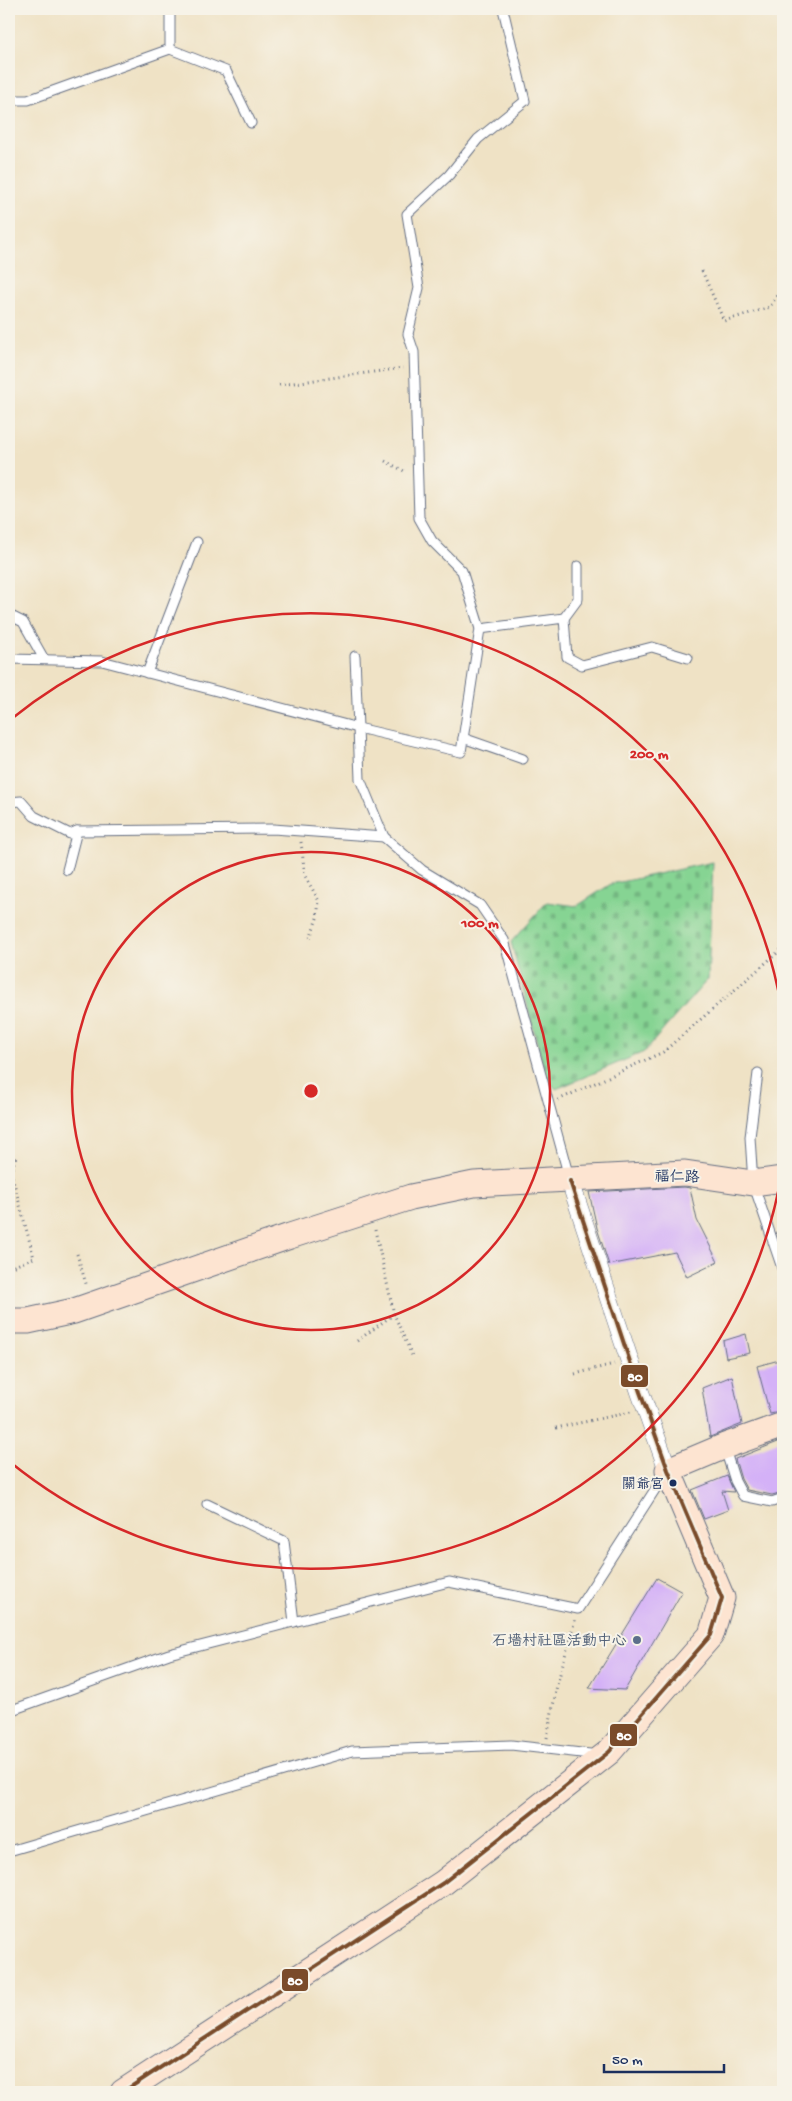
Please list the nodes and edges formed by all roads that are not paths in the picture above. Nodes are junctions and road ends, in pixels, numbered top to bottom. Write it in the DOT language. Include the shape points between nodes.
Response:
graph roads {
  1 [pos="170,9"];
  2 [pos="503,9"];
  3 [pos="170,49"];
  4 [pos="9,100"];
  5 [pos="251,123"];
  6 [pos="197,542"];
  7 [pos="578,566"];
  8 [pos="9,615"];
  9 [pos="564,618"];
  10 [pos="480,629"];
  11 [pos="355,656"];
  12 [pos="9,658"];
  13 [pos="688,658"];
  14 [pos="44,659"];
  15 [pos="146,673"];
  16 [pos="358,728"];
  17 [pos="463,738"];
  18 [pos="523,759"];
  19 [pos="9,802"];
  20 [pos="77,831"];
  21 [pos="384,837"];
  22 [pos="67,870"];
  23 [pos="758,1073"];
  24 [pos="783,1179"];
  25 [pos="570,1180"];
  26 [pos="753,1183"];
  27 [pos="783,1271"];
  28 [pos="9,1320"];
  29 [pos="783,1425"];
  30 [pos="724,1446"];
  31 [pos="668,1470"];
  32 [pos="783,1498"];
  33 [pos="207,1504"];
  34 [pos="294,1622"];
  35 [pos="9,1711"];
  36 [pos="604,1756"];
  37 [pos="9,1851"];
  38 [pos="123,2092"];
  1 -- 3 [label="lane"];
  2 -- 10 [label="lane" via="525,101 478,139 449,175 408,214 419,288 408,334 414,352 419,518 432,542 462,571"];
  3 -- 4 [label="lane" via="28,100"];
  3 -- 5 [label="lane" via="226,71"];
  6 -- 15 [label="lane"];
  7 -- 9 [label="lane" via="578,599"];
  8 -- 14 [label="lane" via="23,622"];
  9 -- 10 [label="lane"];
  9 -- 13 [label="lane" via="567,657 582,665 652,647"];
  10 -- 17 [label="lane"];
  11 -- 16 [label="lane"];
  12 -- 14 [label="lane"];
  14 -- 15 [label="lane" via="102,661"];
  15 -- 16 [label="lane"];
  16 -- 17 [label="lane" via="461,752"];
  16 -- 21 [label="lane" via="360,779"];
  17 -- 18 [label="lane"];
  19 -- 20 [label="lane" via="22,801 34,816 70,834"];
  20 -- 21 [label="lane" via="254,829"];
  20 -- 22 [label="lane"];
  21 -- 25 [label="lane" via="422,870 480,905 504,940"];
  23 -- 26 [label="lane" via="750,1137"];
  24 -- 26 [label="street, 福仁路"];
  25 -- 26 [label="street, 福仁路" via="685,1173"];
  25 -- 28 [label="street, 福仁路" via="474,1184 411,1197 74,1311 28,1320"];
  25 -- 31 [label="street"];
  26 -- 27 [label="lane"];
  29 -- 30 [label="street"];
  30 -- 31 [label="street"];
  30 -- 32 [label="lane" via="743,1496 772,1502"];
  31 -- 34 [label="lane" via="578,1609 449,1582"];
  31 -- 36 [label="street" via="722,1598 711,1635"];
  33 -- 34 [label="lane" via="284,1541"];
  34 -- 35 [label="lane" via="168,1654"];
  36 -- 37 [label="lane" via="511,1745 352,1751"];
  36 -- 38 [label="street" via="443,1883"];
}
